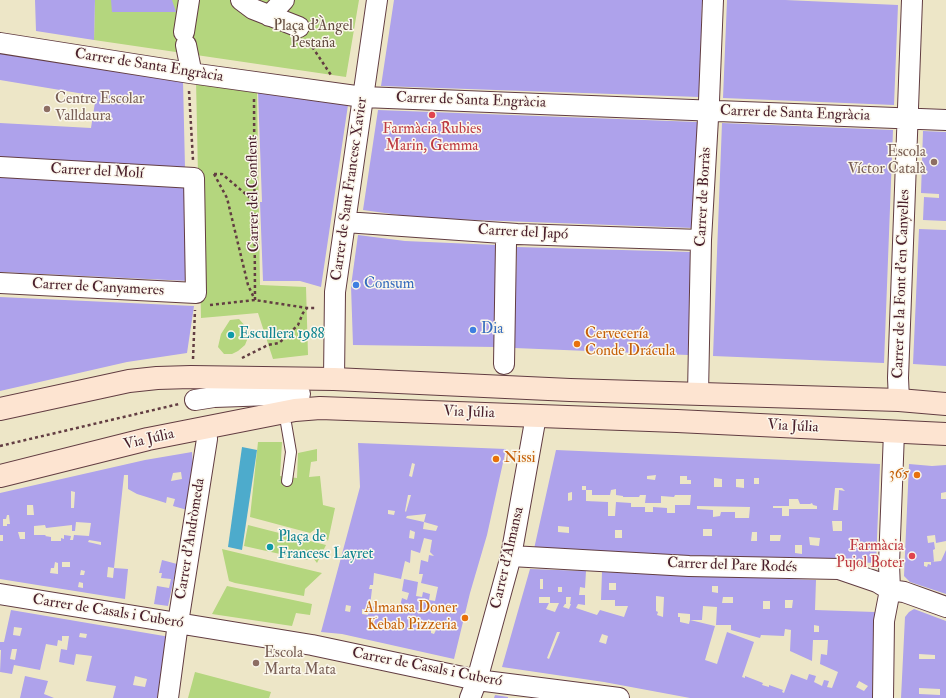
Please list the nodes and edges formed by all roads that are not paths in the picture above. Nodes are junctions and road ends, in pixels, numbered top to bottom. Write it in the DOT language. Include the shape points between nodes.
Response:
graph roads {
  1 [pos="189,0"];
  2 [pos="241,0"];
  3 [pos="284,0"];
  4 [pos="376,0"];
  5 [pos="713,0"];
  6 [pos="912,0"];
  7 [pos="269,16"];
  8 [pos="299,26"];
  9 [pos="0,43"];
  10 [pos="190,65"];
  11 [pos="363,97"];
  12 [pos="708,110"];
  13 [pos="908,119"];
  14 [pos="946,120"];
  15 [pos="0,167"];
  16 [pos="345,222"];
  17 [pos="701,240"];
  18 [pos="506,243"];
  19 [pos="0,283"];
  20 [pos="201,299"];
  21 [pos="504,364"];
  22 [pos="334,379"];
  23 [pos="300,394"];
  24 [pos="698,394"];
  25 [pos="195,400"];
  26 [pos="899,400"];
  27 [pos="946,404"];
  28 [pos="0,409"];
  29 [pos="285,412"];
  30 [pos="536,416"];
  31 [pos="206,427"];
  32 [pos="894,432"];
  33 [pos="946,434"];
  34 [pos="0,476"];
  35 [pos="287,481"];
  36 [pos="511,556"];
  37 [pos="890,590"];
  38 [pos="0,594"];
  39 [pos="946,607"];
  40 [pos="178,623"];
  41 [pos="477,680"];
  42 [pos="168,698"];
  43 [pos="470,698"];
  44 [pos="619,698"];
  45 [pos="883,698"];
  1 -- 10 [label="street" via="185,38"];
  2 -- 7 [label="street"];
  3 -- 7 [label="street"];
  4 -- 11 [label="street, Carrer de Sant Francesc Xavier"];
  5 -- 12 [label="street, Carrer de Borràs"];
  6 -- 13 [label="street, Carrer de la Font d'en Canyelles"];
  7 -- 8 [label="street"];
  9 -- 11 [label="street, Carrer de Santa Engràcia"];
  11 -- 12 [label="street, Carrer de Santa Engràcia"];
  11 -- 16 [label="street, Carrer de Sant Francesc Xavier"];
  12 -- 13 [label="street, Carrer de Santa Engràcia"];
  12 -- 17 [label="street, Carrer de Borràs"];
  13 -- 14 [label="street, Carrer de Santa Engràcia"];
  13 -- 26 [label="street, Carrer de la Font d'en Canyelles"];
  15 -- 20 [label="street, Carrer del Molí" via="194,172"];
  16 -- 17 [label="street, Carrer del Japó" via="517,234"];
  16 -- 22 [label="street, Carrer de Sant Francesc Xavier" via="335,292"];
  17 -- 24 [label="street, Carrer de Borràs"];
  18 -- 21 [label="street"];
  19 -- 20 [label="street, Carrer de Canyameres"];
  22 -- 24 [label="street, Via Júlia"];
  22 -- 28 [label="street, Via Júlia" via="157,378 99,386"];
  23 -- 25 [label="street"];
  24 -- 26 [label="street, Via Júlia"];
  26 -- 27 [label="street, Via Júlia"];
  29 -- 30 [label="street, Via Júlia" via="320,408"];
  29 -- 31 [label="street, Via Júlia"];
  29 -- 35 [label="lane" via="291,452"];
  30 -- 32 [label="street, Via Júlia"];
  30 -- 36 [label="street, Carrer d'Almansa"];
  31 -- 34 [label="street, Via Júlia"];
  31 -- 40 [label="street, Carrer d'Andròmeda" via="207,439"];
  32 -- 33 [label="street, Via Júlia"];
  32 -- 37 [label="street"];
  36 -- 37 [label="street, Carrer del Pare Rodés" via="690,566 839,569 877,582"];
  36 -- 41 [label="street, Carrer d'Almansa"];
  37 -- 39 [label="street, Carrer del Pare Rodés" via="904,592"];
  37 -- 45 [label="street" via="884,621"];
  38 -- 40 [label="street, Carrer de Casals i Cuberó"];
  40 -- 41 [label="street, Carrer de Casals i Cuberó" via="312,645"];
  40 -- 42 [label="street, Carrer d'Andròmeda"];
  41 -- 43 [label="street, Carrer d'Almansa"];
  41 -- 44 [label="street, Carrer de Casals i Cuberó"];
}
